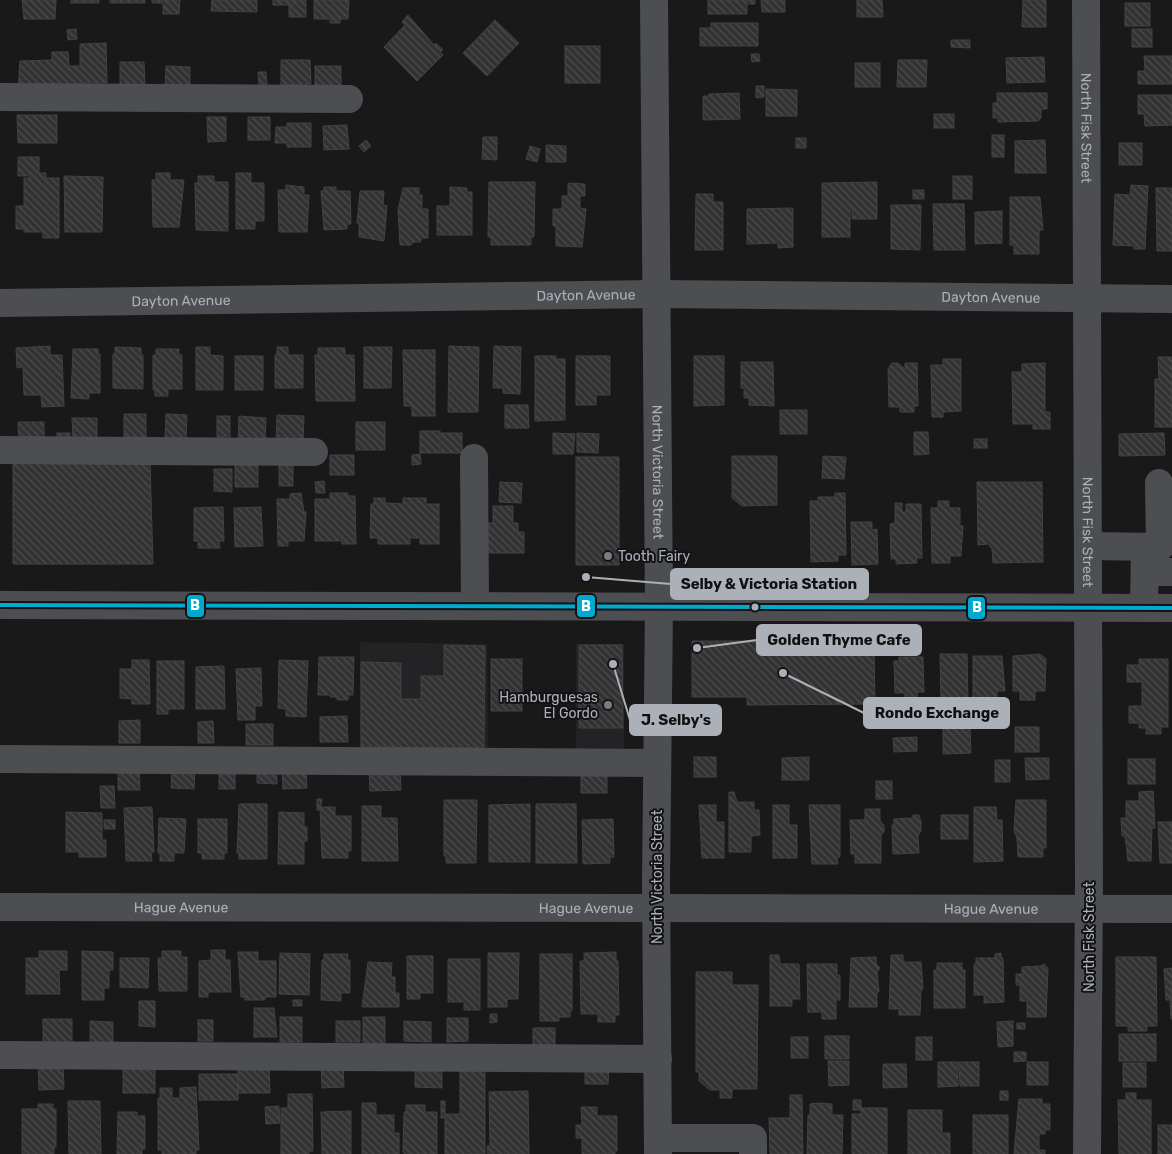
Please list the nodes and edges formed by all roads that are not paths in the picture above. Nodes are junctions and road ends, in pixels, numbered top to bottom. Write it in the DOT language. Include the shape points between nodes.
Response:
graph roads {
  1 [pos="654,0"];
  2 [pos="1086,0"];
  3 [pos="0,98"];
  4 [pos="349,99"];
  5 [pos="656,294"];
  6 [pos="1085,298"];
  7 [pos="1172,299"];
  8 [pos="0,303"];
  9 [pos="0,450"];
  10 [pos="314,452"];
  11 [pos="474,458"];
  12 [pos="1159,483"];
  13 [pos="1159,538"];
  14 [pos="1088,546"];
  15 [pos="1172,572"];
  16 [pos="0,605"];
  17 [pos="475,606"];
  18 [pos="659,607"];
  19 [pos="1088,608"];
  20 [pos="1144,608"];
  21 [pos="1172,608"];
  22 [pos="0,759"];
  23 [pos="657,763"];
  24 [pos="0,907"];
  25 [pos="656,907"];
  26 [pos="1089,909"];
  27 [pos="1172,909"];
  28 [pos="0,1054"];
  29 [pos="658,1059"];
  30 [pos="658,1146"];
  31 [pos="753,1154"];
  32 [pos="1086,1154"];
  1 -- 5 [label="street, North Victoria Street"];
  2 -- 6 [label="street, North Fisk Street"];
  3 -- 4 [label="street"];
  5 -- 6 [label="street, Dayton Avenue"];
  5 -- 8 [label="street, Dayton Avenue"];
  5 -- 18 [label="street, North Victoria Street"];
  6 -- 7 [label="street, Dayton Avenue"];
  6 -- 14 [label="street, North Fisk Street"];
  9 -- 10 [label="street"];
  11 -- 17 [label="street"];
  12 -- 13 [label="street"];
  13 -- 14 [label="street"];
  13 -- 15 [label="street"];
  13 -- 20 [label="street"];
  14 -- 19 [label="street, North Fisk Street"];
  16 -- 17 [label="street"];
  17 -- 18 [label="street"];
  18 -- 19 [label="street"];
  18 -- 23 [label="street, North Victoria Street"];
  19 -- 20 [label="street"];
  19 -- 26 [label="street, North Fisk Street"];
  20 -- 21 [label="street"];
  22 -- 23 [label="street"];
  23 -- 25 [label="street, North Victoria Street"];
  24 -- 25 [label="street, Hague Avenue"];
  25 -- 26 [label="street, Hague Avenue"];
  25 -- 29 [label="street, North Victoria Street"];
  26 -- 27 [label="street, Hague Avenue"];
  26 -- 32 [label="street, North Fisk Street"];
  28 -- 29 [label="street"];
  29 -- 30 [label="street, North Victoria Street"];
  30 -- 31 [label="street" via="753,1138"];
}
